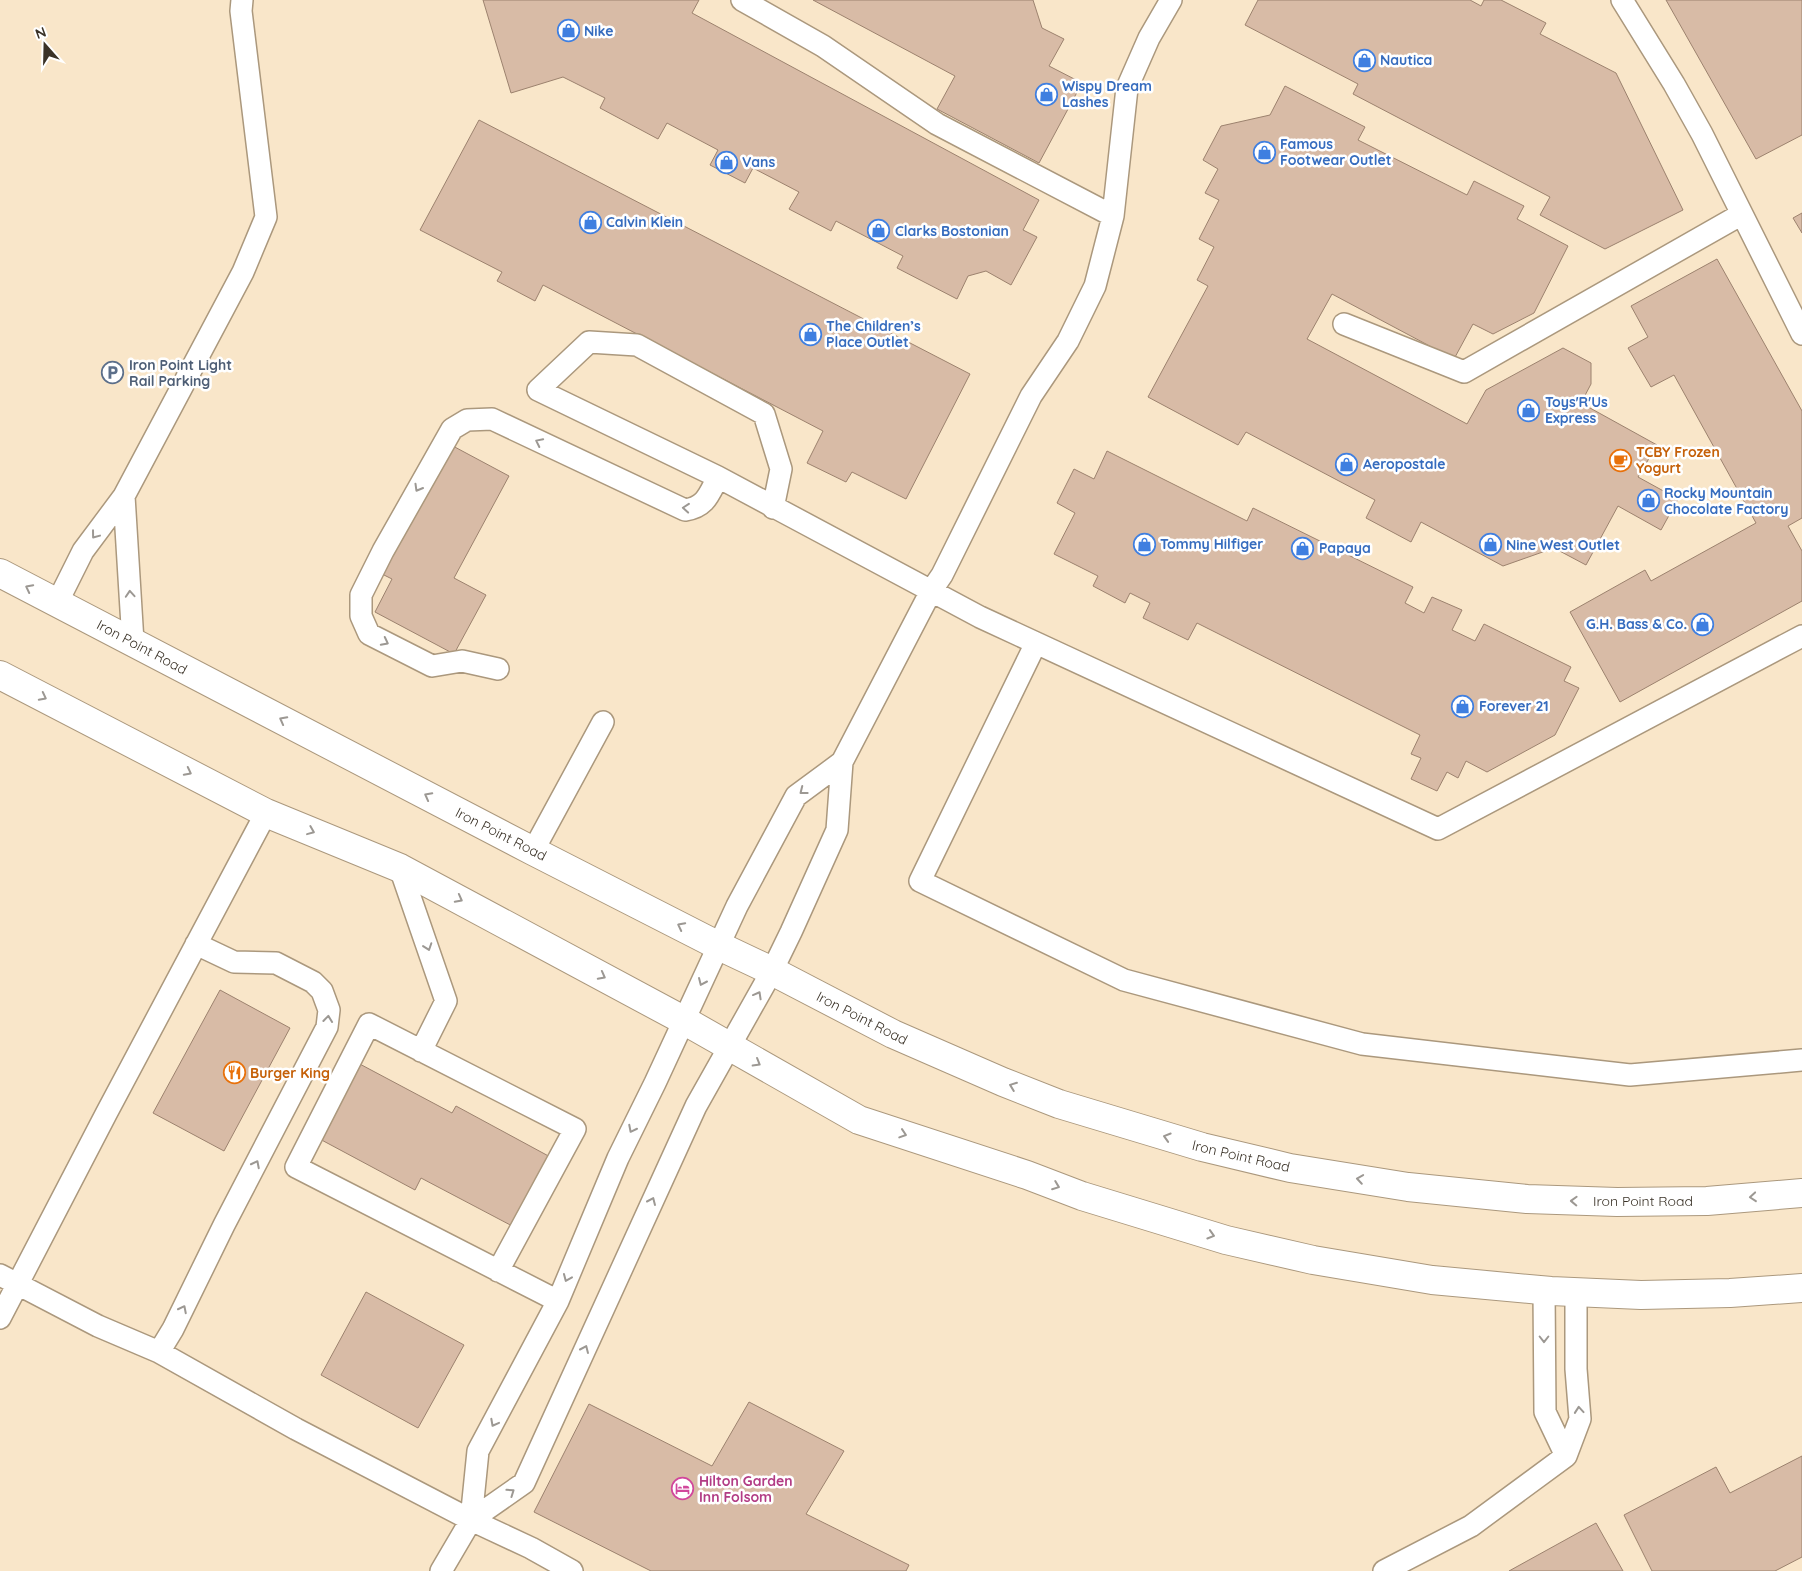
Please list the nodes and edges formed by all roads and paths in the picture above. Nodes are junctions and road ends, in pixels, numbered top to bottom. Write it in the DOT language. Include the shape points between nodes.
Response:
graph roads {
  1 [pos="242,0"];
  2 [pos="742,0"];
  3 [pos="1171,0"];
  4 [pos="1622,0"];
  5 [pos="1742,214"];
  6 [pos="1113,216"];
  7 [pos="1344,324"];
  8 [pos="1802,334"];
  9 [pos="718,477"];
  10 [pos="124,496"];
  11 [pos="773,508"];
  12 [pos="0,573"];
  13 [pos="931,591"];
  14 [pos="57,603"];
  15 [pos="1801,639"];
  16 [pos="133,642"];
  17 [pos="1036,643"];
  18 [pos="498,668"];
  19 [pos="0,675"];
  20 [pos="603,722"];
  21 [pos="842,762"];
  22 [pos="266,813"];
  23 [pos="533,851"];
  24 [pos="400,868"];
  25 [pos="196,944"];
  26 [pos="719,946"];
  27 [pos="772,971"];
  28 [pos="685,1021"];
  29 [pos="729,1047"];
  30 [pos="422,1051"];
  31 [pos="1802,1060"];
  32 [pos="1802,1193"];
  33 [pos="498,1271"];
  34 [pos="9,1280"];
  35 [pos="1802,1288"];
  36 [pos="1544,1291"];
  37 [pos="1576,1292"];
  38 [pos="558,1301"];
  39 [pos="0,1318"];
  40 [pos="159,1352"];
  41 [pos="1566,1456"];
  42 [pos="471,1520"];
  43 [pos="442,1571"];
  44 [pos="572,1571"];
  45 [pos="1384,1571"];
  1 -- 10 [label="lane" via="247,70 266,217 243,272"];
  2 -- 6 [label="lane" via="824,46 937,124"];
  3 -- 6 [label="lane" via="1149,38 1127,88"];
  4 -- 5 [label="lane" via="1674,84"];
  5 -- 7 [label="lane" via="1464,372"];
  5 -- 8 [label="lane"];
  6 -- 13 [label="lane" via="1095,286 1068,341 1031,396 942,576"];
  9 -- 11 [label="lane"];
  9 -- 11 [label="lane" via="538,390 589,342 637,344 764,414 781,469"];
  9 -- 18 [label="lane, one-way" via="705,501 696,509 685,510 492,419 467,420 452,429 361,595 361,616 369,634 432,666 462,661"];
  10 -- 14 [label="lane, one-way" via="83,551"];
  16 -- 10 [label="lane, one-way"];
  11 -- 13 [label="lane"];
  14 -- 12 [label="main road, Iron Point Road, one-way"];
  13 -- 17 [label="lane"];
  13 -- 21 [label="lane"];
  14 -- 16 [label="main road, Iron Point Road"];
  15 -- 17 [label="lane" via="1438,829"];
  23 -- 16 [label="main road, Iron Point Road, one-way"];
  17 -- 31 [label="lane" via="920,881 1124,980 1362,1044 1630,1075"];
  19 -- 22 [label="main road, one-way"];
  20 -- 23 [label="lane"];
  21 -- 26 [label="lane, one-way" via="796,796"];
  21 -- 27 [label="lane" via="837,830"];
  22 -- 24 [label="main road, one-way"];
  22 -- 25 [label="lane"];
  26 -- 23 [label="main road, Iron Point Road, one-way"];
  24 -- 28 [label="main road, one-way"];
  24 -- 30 [label="lane, one-way" via="446,1002"];
  25 -- 34 [label="lane"];
  40 -- 25 [label="lane, one-way" via="327,1027 329,1010 322,991 313,982 276,963 234,962"];
  26 -- 27 [label="main road, Iron Point Road"];
  26 -- 28 [label="lane, one-way"];
  29 -- 27 [label="lane, one-way"];
  32 -- 27 [label="main road, Iron Point Road, one-way" via="1707,1201 1527,1199 1408,1187 1290,1168 1202,1148 1059,1104 893,1034"];
  28 -- 29 [label="main road"];
  28 -- 38 [label="lane, one-way" via="618,1158"];
  29 -- 36 [label="main road, one-way" via="859,1120 1082,1196 1226,1240 1313,1260 1432,1280"];
  42 -- 29 [label="lane, one-way" via="524,1483 696,1106"];
  30 -- 33 [label="lane" via="575,1130"];
  30 -- 33 [label="lane" via="369,1024 296,1167"];
  33 -- 38 [label="lane"];
  34 -- 39 [label="lane"];
  34 -- 40 [label="lane" via="98,1326"];
  35 -- 37 [label="main road" via="1641,1295"];
  36 -- 37 [label="main road"];
  36 -- 41 [label="lane, one-way" via="1545,1412"];
  41 -- 37 [label="lane, one-way" via="1580,1418"];
  38 -- 42 [label="lane, one-way" via="478,1451"];
  40 -- 42 [label="lane" via="296,1429"];
  41 -- 45 [label="lane" via="1471,1526"];
  42 -- 43 [label="lane"];
  42 -- 44 [label="lane"];
}
